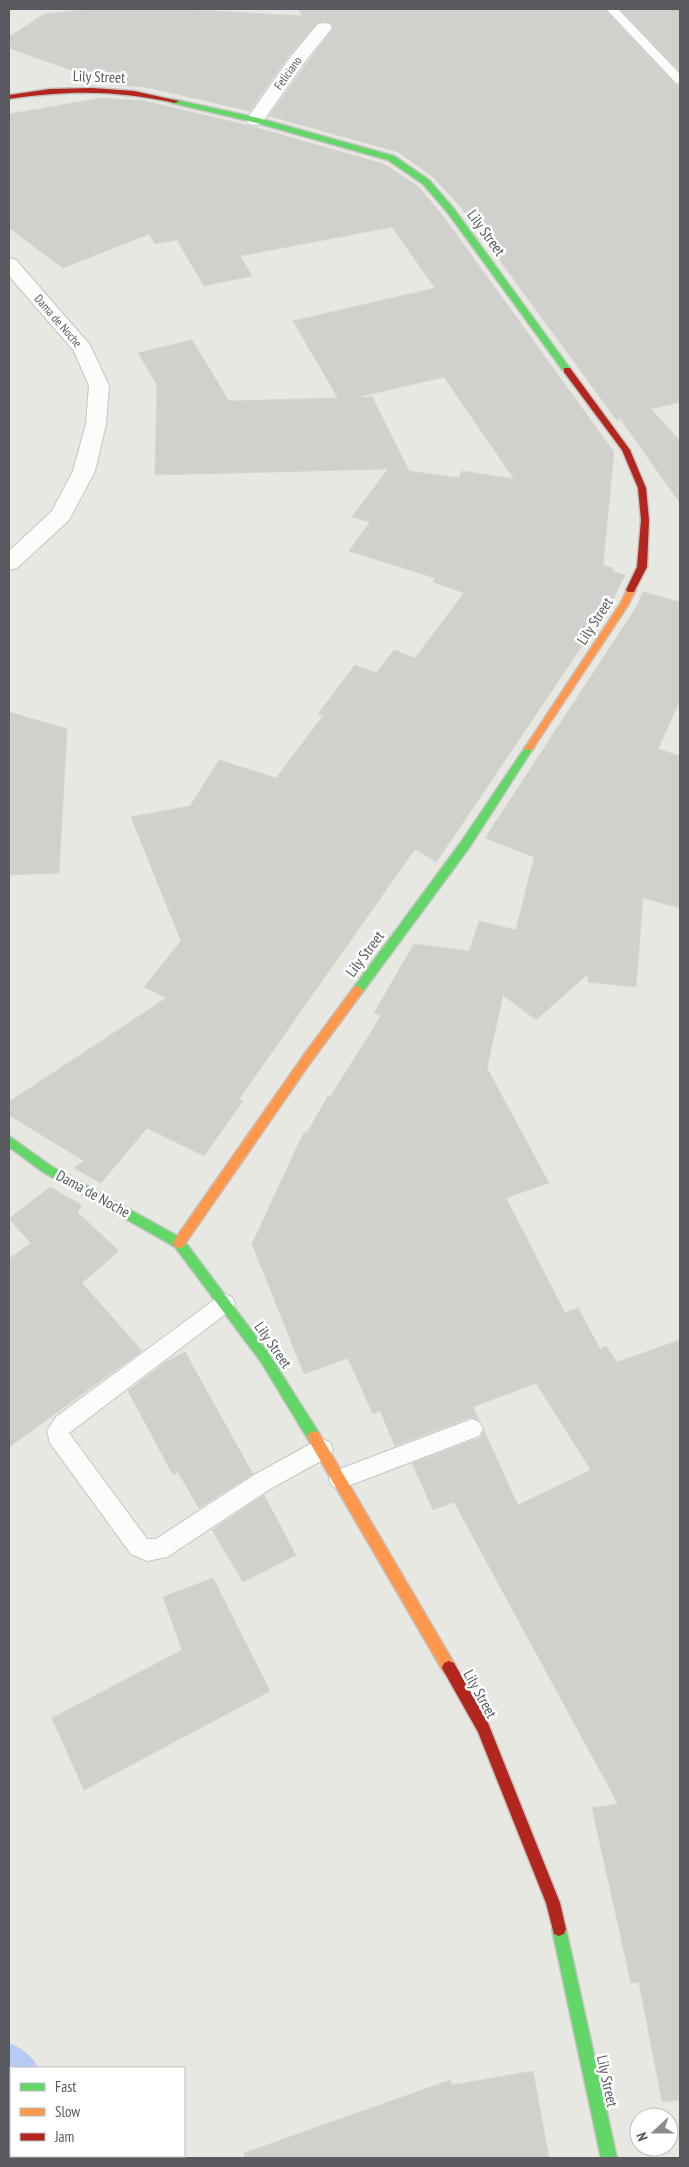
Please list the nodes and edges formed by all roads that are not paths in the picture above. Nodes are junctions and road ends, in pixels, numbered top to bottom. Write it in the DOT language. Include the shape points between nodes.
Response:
graph roads {
  1 [pos="612,9"];
  2 [pos="324,28"];
  3 [pos="680,81"];
  4 [pos="9,97"];
  5 [pos="255,120"];
  6 [pos="9,264"];
  7 [pos="9,563"];
  8 [pos="9,1141"];
  9 [pos="180,1243"];
  10 [pos="225,1303"];
  11 [pos="472,1429"];
  12 [pos="322,1449"];
  13 [pos="340,1479"];
  14 [pos="609,2158"];
  1 -- 3 [label="lane"];
  2 -- 5 [label="street, Feliciano"];
  4 -- 5 [label="street, Lily Street" via="32,92 86,90 145,94"];
  5 -- 9 [label="street, Lily Street" via="391,158 426,182 451,211 626,450 642,488 645,520 642,567 624,606 465,845 307,1059"];
  6 -- 7 [label="street, Dama de Noche" via="83,349 99,386 96,424 84,471 60,515"];
  8 -- 9 [label="street, Dama de Noche" via="48,1169"];
  9 -- 10 [label="street, Lily Street"];
  10 -- 12 [label="street, Lily Street" via="265,1358"];
  10 -- 12 [label="lane" via="63,1424 58,1436 139,1547 147,1550 159,1549 262,1482"];
  11 -- 13 [label="lane"];
  12 -- 13 [label="street, Lily Street"];
  13 -- 14 [label="street, Lily Street" via="483,1728 553,1903"];
}
